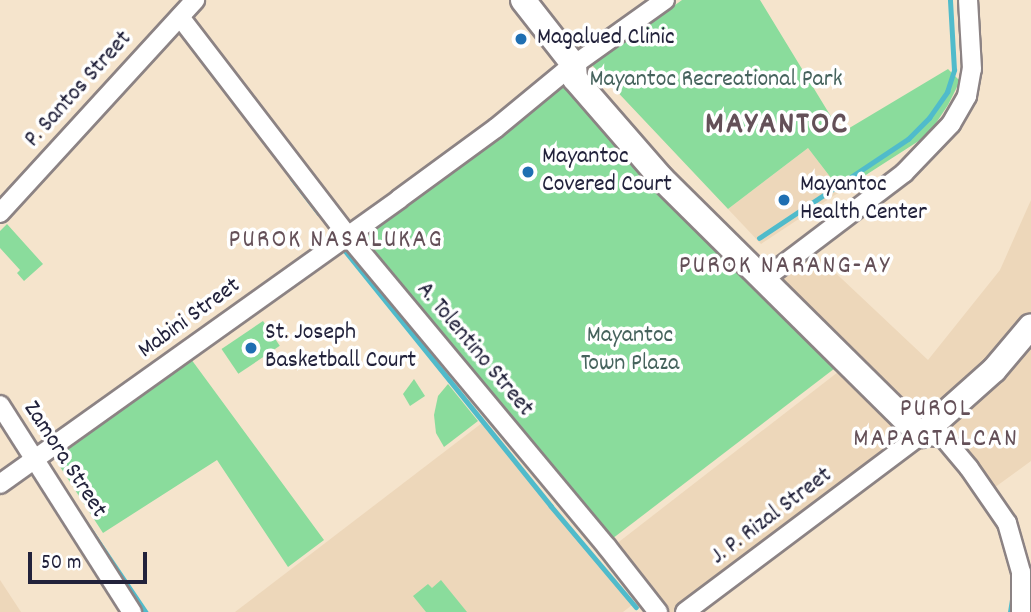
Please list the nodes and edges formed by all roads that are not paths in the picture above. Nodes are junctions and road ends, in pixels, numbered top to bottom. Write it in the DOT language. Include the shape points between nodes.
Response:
graph roads {
  1 [pos="195,0"];
  2 [pos="523,0"];
  3 [pos="665,0"];
  4 [pos="968,0"];
  5 [pos="180,17"];
  6 [pos="573,65"];
  7 [pos="0,214"];
  8 [pos="347,235"];
  9 [pos="768,275"];
  10 [pos="1031,326"];
  11 [pos="0,405"];
  12 [pos="933,433"];
  13 [pos="36,459"];
  14 [pos="0,484"];
  15 [pos="132,612"];
  16 [pos="658,612"];
  17 [pos="685,612"];
  18 [pos="1021,612"];
  1 -- 5 [label="street, P. Santos Street"];
  2 -- 6 [label="main road"];
  3 -- 6 [label="street, Mabini Street"];
  4 -- 9 [label="street" via="972,69 967,96 951,124 904,173"];
  5 -- 7 [label="street, P. Santos Street"];
  5 -- 8 [label="street, A. Tolentino Street"];
  6 -- 8 [label="street, Mabini Street" via="496,128"];
  6 -- 9 [label="main road" via="586,68 663,168"];
  8 -- 13 [label="street, Mabini Street"];
  8 -- 16 [label="street, A. Tolentino Street"];
  9 -- 12 [label="main road"];
  10 -- 12 [label="main road"];
  11 -- 13 [label="street, Zamora Street"];
  12 -- 17 [label="street, J. P. Rizal Street"];
  12 -- 18 [label="street" via="998,510 1014,539 1022,580"];
  13 -- 14 [label="street, Mabini Street"];
  13 -- 15 [label="street, Zamora Street"];
}
